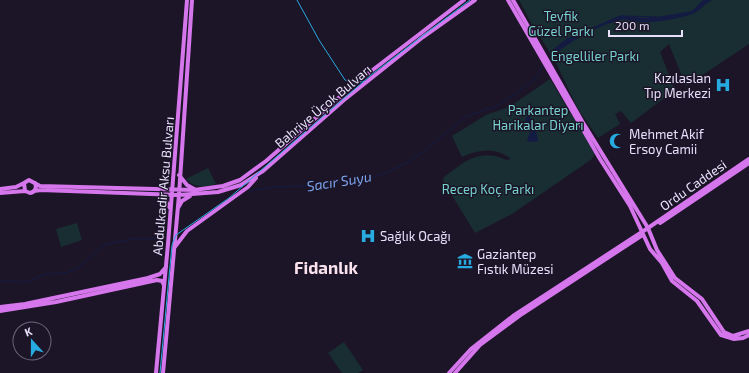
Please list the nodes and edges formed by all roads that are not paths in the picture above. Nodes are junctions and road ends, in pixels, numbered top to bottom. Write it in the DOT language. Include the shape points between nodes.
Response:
graph roads {
  1 [pos="187,0"];
  2 [pos="192,0"];
  3 [pos="464,0"];
  4 [pos="475,0"];
  5 [pos="508,0"];
  6 [pos="513,0"];
  7 [pos="749,159"];
  8 [pos="749,163"];
  9 [pos="263,171"];
  10 [pos="179,175"];
  11 [pos="24,183"];
  12 [pos="35,183"];
  13 [pos="0,189"];
  14 [pos="172,189"];
  15 [pos="179,190"];
  16 [pos="194,190"];
  17 [pos="24,191"];
  18 [pos="34,191"];
  19 [pos="0,193"];
  20 [pos="157,194"];
  21 [pos="171,195"];
  22 [pos="192,195"];
  23 [pos="179,196"];
  24 [pos="171,209"];
  25 [pos="177,210"];
  26 [pos="649,229"];
  27 [pos="643,232"];
  28 [pos="173,251"];
  29 [pos="166,267"];
  30 [pos="158,275"];
  31 [pos="159,280"];
  32 [pos="165,287"];
  33 [pos="0,307"];
  34 [pos="0,311"];
  35 [pos="749,331"];
  36 [pos="749,335"];
  37 [pos="156,373"];
  38 [pos="163,373"];
  39 [pos="449,373"];
  40 [pos="455,373"];
  1 -- 14 [label="main road, Abdulkadir Aksu Bulvarı"];
  2 -- 10 [label="main road, Abdulkadir Aksu Bulvarı"];
  3 -- 16 [label="main road, Bahriye Üçok Bulvarı" via="345,92 245,177 228,185"];
  4 -- 9 [label="main road, Bahriye Üçok Bulvarı" via="376,74"];
  5 -- 27 [label="main road"];
  6 -- 26 [label="main road" via="582,121"];
  7 -- 26 [label="main road, Ordu Caddesi"];
  8 -- 26 [label="main road, Ordu Caddesi"];
  9 -- 22 [label="main road, Bahriye Üçok Bulvarı" via="228,190"];
  9 -- 28 [label="main road" via="248,187 187,231"];
  10 -- 15 [label="main road, Abdulkadir Aksu Bulvarı"];
  10 -- 16 [label="main road"];
  11 -- 12 [label="main road" via="29,180"];
  11 -- 13 [label="main road"];
  11 -- 17 [label="main road"];
  12 -- 14 [label="main road, Bahriye Üçok Bulvarı" via="47,187"];
  12 -- 18 [label="main road"];
  14 -- 15 [label="main road, Bahriye Üçok Bulvarı"];
  14 -- 21 [label="main road, Abdulkadir Aksu Bulvarı"];
  15 -- 16 [label="main road, Bahriye Üçok Bulvarı"];
  15 -- 23 [label="main road, Abdulkadir Aksu Bulvarı"];
  17 -- 18 [label="main road"];
  17 -- 19 [label="main road"];
  18 -- 20 [label="main road, Bahriye Üçok Bulvarı"];
  20 -- 21 [label="main road, Bahriye Üçok Bulvarı"];
  20 -- 24 [label="main road" via="164,198"];
  21 -- 23 [label="main road, Bahriye Üçok Bulvarı"];
  21 -- 24 [label="main road, Abdulkadir Aksu Bulvarı"];
  22 -- 23 [label="main road, Bahriye Üçok Bulvarı"];
  22 -- 25 [label="main road" via="184,199"];
  23 -- 25 [label="main road, Abdulkadir Aksu Bulvarı"];
  24 -- 29 [label="main road, Abdulkadir Aksu Bulvarı"];
  25 -- 28 [label="main road, Abdulkadir Aksu Bulvarı"];
  26 -- 27 [label="main road"];
  26 -- 35 [label="main road" via="657,250 675,278 702,299 721,329 733,336"];
  27 -- 36 [label="main road" via="650,249 672,281 697,301 717,332 734,340"];
  27 -- 39 [label="main road" via="513,316 471,349"];
  27 -- 40 [label="main road" via="480,345"];
  28 -- 38 [label="main road, Abdulkadir Aksu Bulvarı"];
  29 -- 30 [label="main road"];
  29 -- 32 [label="main road, Abdulkadir Aksu Bulvarı"];
  30 -- 31 [label="main road"];
  30 -- 33 [label="main road" via="55,298"];
  31 -- 32 [label="main road"];
  31 -- 34 [label="main road"];
  32 -- 37 [label="main road, Abdulkadir Aksu Bulvarı"];
}
